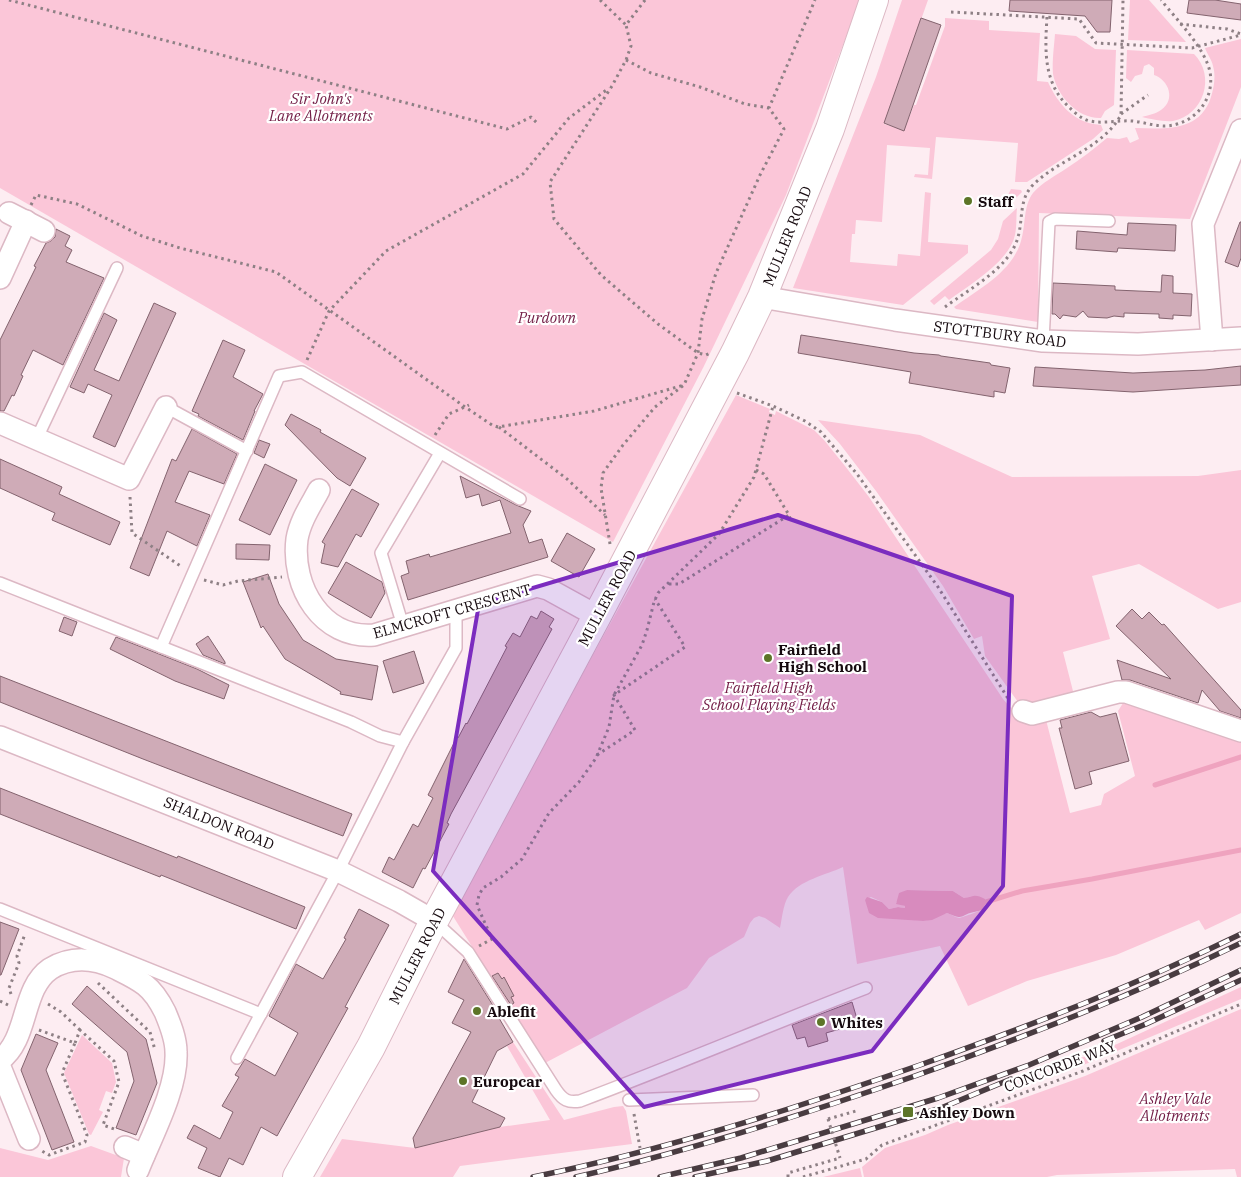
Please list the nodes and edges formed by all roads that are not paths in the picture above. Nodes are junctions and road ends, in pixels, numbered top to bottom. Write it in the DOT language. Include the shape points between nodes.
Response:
graph roads {
  1 [pos="874,0"];
  2 [pos="1241,130"];
  3 [pos="26,221"];
  4 [pos="1109,221"];
  5 [pos="117,268"];
  6 [pos="0,278"];
  7 [pos="762,297"];
  8 [pos="1241,338"];
  9 [pos="1212,340"];
  10 [pos="1043,341"];
  11 [pos="166,407"];
  12 [pos="0,423"];
  13 [pos="37,438"];
  14 [pos="247,451"];
  15 [pos="440,452"];
  16 [pos="318,490"];
  17 [pos="520,499"];
  18 [pos="0,583"];
  19 [pos="456,609"];
  20 [pos="597,616"];
  21 [pos="403,626"];
  22 [pos="161,647"];
  23 [pos="1023,711"];
  24 [pos="1241,731"];
  25 [pos="0,736"];
  26 [pos="403,742"];
  27 [pos="338,871"];
  28 [pos="0,909"];
  29 [pos="434,921"];
  30 [pos="866,988"];
  31 [pos="260,1014"];
  32 [pos="237,1058"];
  33 [pos="0,1060"];
  34 [pos="0,1067"];
  35 [pos="752,1095"];
  36 [pos="629,1100"];
  37 [pos="29,1139"];
  38 [pos="122,1139"];
  39 [pos="297,1177"];
  1 -- 7 [label="main road, MULLER ROAD" via="830,130"];
  2 -- 9 [label="street" via="1203,224"];
  3 -- 6 [label="street"];
  4 -- 10 [label="lane" via="1055,219 1049,222"];
  5 -- 13 [label="lane"];
  7 -- 10 [label="street, STOTTBURY ROAD"];
  7 -- 20 [label="main road, MULLER ROAD"];
  8 -- 9 [label="street, STOTTBURY ROAD"];
  9 -- 10 [label="street, STOTTBURY ROAD" via="1138,344"];
  11 -- 13 [label="street" via="129,479"];
  11 -- 14 [label="lane"];
  12 -- 13 [label="street"];
  14 -- 15 [label="lane" via="279,376 302,372"];
  14 -- 22 [label="lane"];
  15 -- 17 [label="lane"];
  15 -- 21 [label="lane" via="381,553"];
  16 -- 21 [label="street, ELMCROFT CRESCENT" via="301,525 296,550 299,575 314,608 337,628 362,636"];
  18 -- 22 [label="lane"];
  19 -- 20 [label="street, ELMCROFT CRESCENT" via="538,586"];
  19 -- 21 [label="street, ELMCROFT CRESCENT"];
  19 -- 26 [label="lane" via="456,648"];
  20 -- 29 [label="main road, MULLER ROAD"];
  22 -- 26 [label="lane" via="380,736"];
  23 -- 24 [label="street" via="1032,714 1126,692"];
  25 -- 27 [label="street, SHALDON ROAD"];
  26 -- 27 [label="lane"];
  27 -- 29 [label="street, SHALDON ROAD"];
  27 -- 31 [label="lane"];
  28 -- 31 [label="lane"];
  29 -- 30 [label="lane" via="468,952 563,1099 572,1102 672,1066"];
  29 -- 39 [label="main road, MULLER ROAD" via="371,1047"];
  31 -- 32 [label="lane"];
  33 -- 38 [label="street" via="8,1054 22,1024 22,996 36,986 49,970 68,961 82,959 103,963 132,977 153,993 168,1019 176,1052 172,1084 141,1162"];
  34 -- 37 [label="street"];
  35 -- 36 [label="lane"];
}
